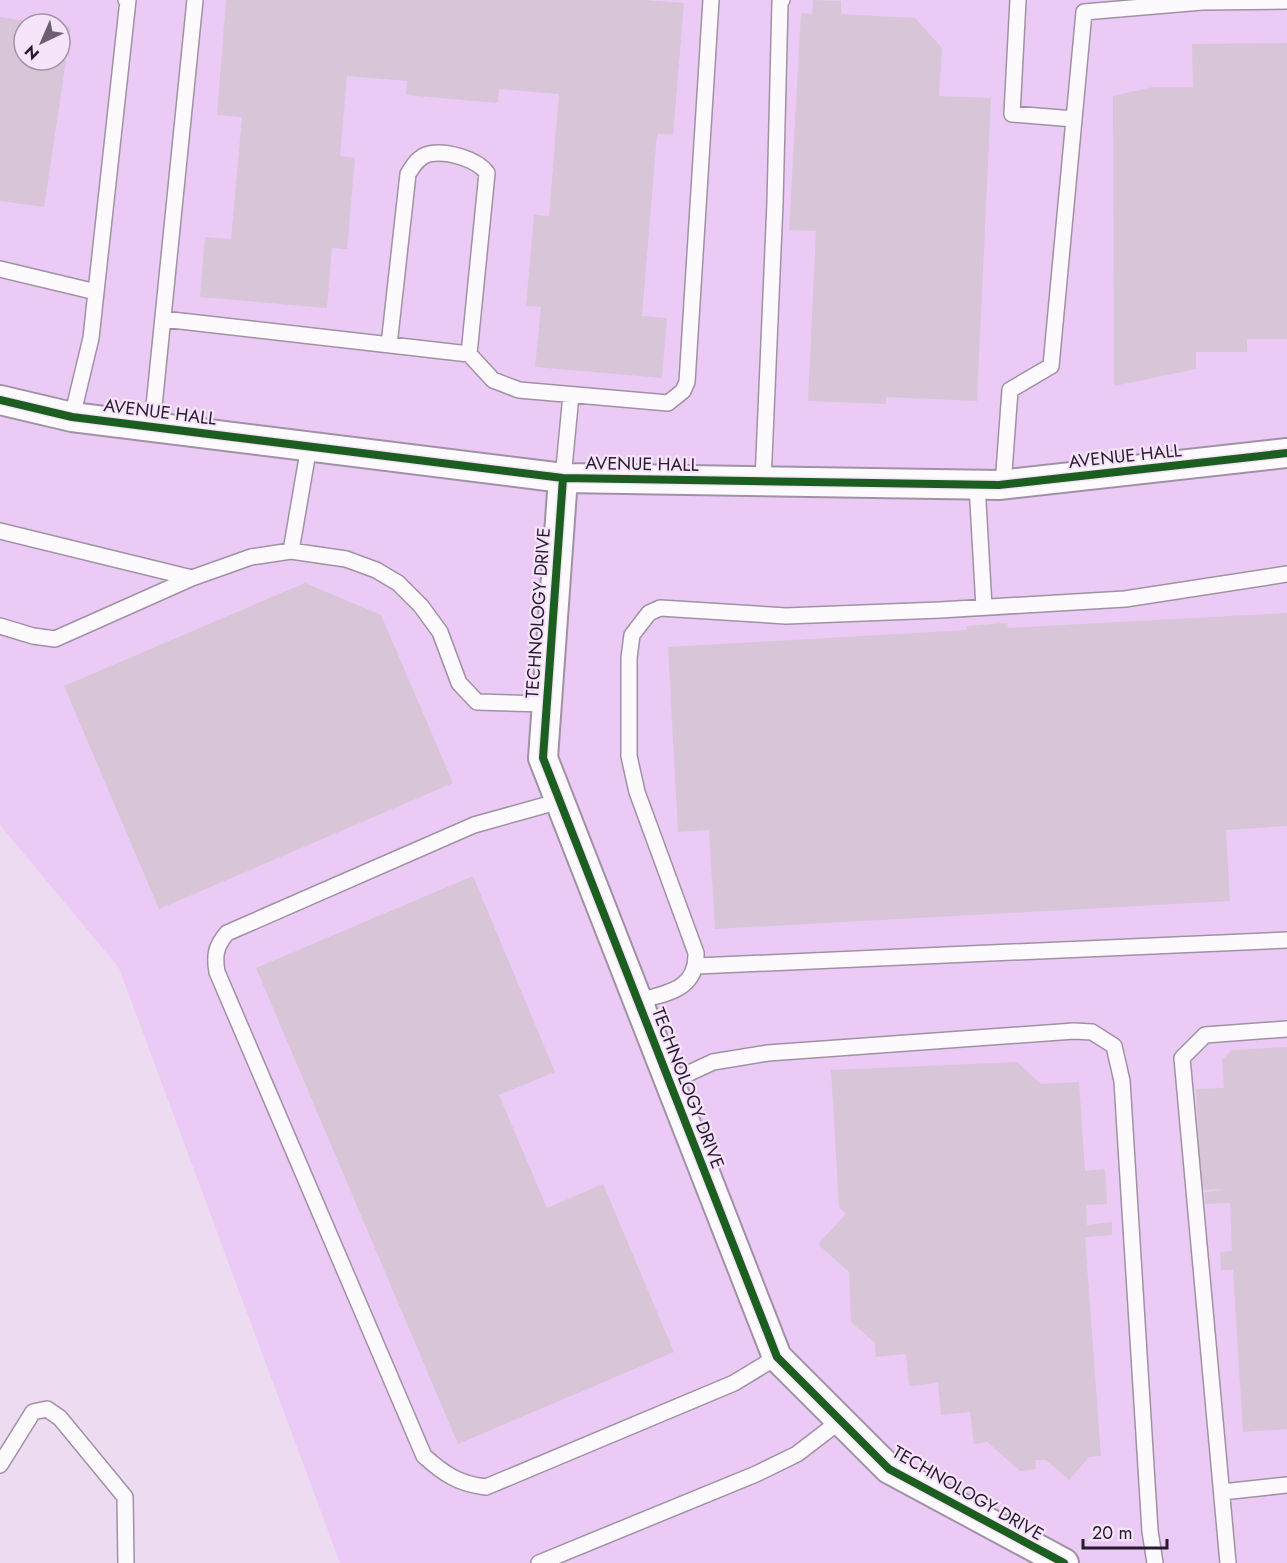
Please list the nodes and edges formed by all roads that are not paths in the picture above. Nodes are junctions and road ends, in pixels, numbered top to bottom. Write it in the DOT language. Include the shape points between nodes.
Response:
graph roads {
  1 [pos="126,0"];
  2 [pos="195,0"];
  3 [pos="711,0"];
  4 [pos="782,0"];
  5 [pos="1018,0"];
  6 [pos="1287,1"];
  7 [pos="1074,119"];
  8 [pos="0,268"];
  9 [pos="96,291"];
  10 [pos="163,320"];
  11 [pos="389,345"];
  12 [pos="469,354"];
  13 [pos="571,395"];
  14 [pos="0,400"];
  15 [pos="72,417"];
  16 [pos="152,426"];
  17 [pos="309,446"];
  18 [pos="1287,453"];
  19 [pos="563,478"];
  20 [pos="763,481"];
  21 [pos="990,485"];
  22 [pos="0,531"];
  23 [pos="291,551"];
  24 [pos="1287,574"];
  25 [pos="192,578"];
  26 [pos="984,607"];
  27 [pos="0,626"];
  28 [pos="547,704"];
  29 [pos="560,801"];
  30 [pos="1287,940"];
  31 [pos="697,966"];
  32 [pos="638,1001"];
  33 [pos="1287,1029"];
  34 [pos="670,1082"];
  35 [pos="777,1358"];
  36 [pos="840,1421"];
  37 [pos="0,1465"];
  38 [pos="1287,1485"];
  39 [pos="1222,1492"];
  40 [pos="126,1563"];
  41 [pos="539,1563"];
  42 [pos="1064,1563"];
  43 [pos="1155,1563"];
  44 [pos="1228,1563"];
  1 -- 9 [label="lane"];
  2 -- 10 [label="lane"];
  3 -- 13 [label="lane" via="687,382 683,391 668,403"];
  4 -- 20 [label="lane"];
  5 -- 7 [label="lane" via="1012,114"];
  6 -- 7 [label="lane" via="1202,2 1084,12"];
  7 -- 21 [label="lane" via="1051,366 1010,390"];
  8 -- 9 [label="lane"];
  9 -- 15 [label="lane" via="91,338"];
  10 -- 11 [label="lane"];
  10 -- 16 [label="lane"];
  11 -- 12 [label="lane"];
  11 -- 12 [label="lane" via="408,174 420,158 430,153 471,159 487,173"];
  12 -- 13 [label="lane" via="493,380 506,387"];
  13 -- 19 [label="lane"];
  14 -- 15 [label="street, AVENUE HALL"];
  15 -- 16 [label="street, AVENUE HALL"];
  16 -- 17 [label="street, AVENUE HALL"];
  17 -- 19 [label="street, AVENUE HALL"];
  17 -- 23 [label="lane"];
  18 -- 21 [label="street, AVENUE HALL"];
  19 -- 20 [label="street, AVENUE HALL"];
  19 -- 28 [label="street, TECHNOLOGY DRIVE"];
  20 -- 21 [label="street, AVENUE HALL"];
  21 -- 26 [label="lane"];
  22 -- 25 [label="lane"];
  23 -- 25 [label="lane" via="251,558"];
  23 -- 28 [label="lane" via="346,559 398,583 440,632 459,683 477,702"];
  24 -- 26 [label="lane" via="1125,598"];
  25 -- 27 [label="lane" via="56,639"];
  26 -- 31 [label="lane" via="786,616 660,608 639,624 632,635 629,658 629,756 637,792 696,953"];
  28 -- 29 [label="street, TECHNOLOGY DRIVE" via="543,758"];
  29 -- 32 [label="street, TECHNOLOGY DRIVE"];
  29 -- 35 [label="lane" via="474,825 227,933 214,957 217,972 424,1456 444,1474 464,1485 486,1487 734,1383"];
  30 -- 31 [label="lane"];
  31 -- 32 [label="lane" via="691,977 674,990"];
  32 -- 34 [label="street, TECHNOLOGY DRIVE"];
  33 -- 39 [label="lane" via="1205,1035 1182,1058"];
  34 -- 35 [label="street, TECHNOLOGY DRIVE"];
  34 -- 43 [label="lane" via="713,1062 768,1053 1074,1031 1092,1032 1114,1046 1122,1081"];
  35 -- 36 [label="street, TECHNOLOGY DRIVE"];
  36 -- 41 [label="lane" via="797,1454 756,1474"];
  36 -- 42 [label="street, TECHNOLOGY DRIVE" via="889,1469"];
  37 -- 40 [label="lane" via="33,1412 47,1410 60,1418 125,1497"];
  38 -- 39 [label="lane"];
  39 -- 44 [label="lane"];
}
